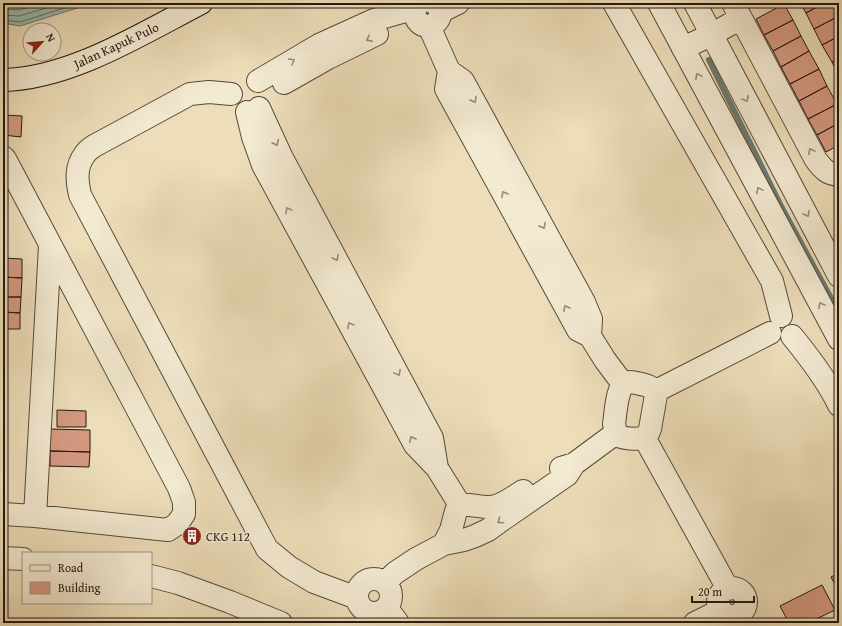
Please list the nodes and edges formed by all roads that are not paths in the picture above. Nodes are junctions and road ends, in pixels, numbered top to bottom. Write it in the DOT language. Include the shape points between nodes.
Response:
graph roads {
  1 [pos="201,3"];
  2 [pos="614,3"];
  3 [pos="659,3"];
  4 [pos="695,3"];
  5 [pos="432,9"];
  6 [pos="737,10"];
  7 [pos="711,35"];
  8 [pos="683,48"];
  9 [pos="3,80"];
  10 [pos="231,94"];
  11 [pos="257,99"];
  12 [pos="3,157"];
  13 [pos="839,175"];
  14 [pos="50,246"];
  15 [pos="839,276"];
  16 [pos="776,325"];
  17 [pos="839,339"];
  18 [pos="623,384"];
  19 [pos="656,391"];
  20 [pos="839,405"];
  21 [pos="616,433"];
  22 [pos="644,437"];
  23 [pos="574,464"];
  24 [pos="460,505"];
  25 [pos="3,514"];
  26 [pos="35,516"];
  27 [pos="444,544"];
  28 [pos="3,558"];
  29 [pos="22,558"];
  30 [pos="152,576"];
  31 [pos="385,583"];
  32 [pos="358,610"];
  33 [pos="739,615"];
  34 [pos="393,616"];
  35 [pos="280,623"];
  36 [pos="695,623"];
  1 -- 9 [label="street, Jalan Kapuk Pulo" via="115,48 77,64 42,75"];
  2 -- 16 [label="street" via="772,281"];
  3 -- 8 [label="street"];
  4 -- 7 [label="street"];
  5 -- 11 [label="street" via="374,20 318,45"];
  5 -- 18 [label="street" via="449,71 463,82 584,302 591,319 590,336"];
  6 -- 7 [label="street"];
  13 -- 6 [label="street, one-way" via="823,169 816,160"];
  7 -- 8 [label="street"];
  7 -- 15 [label="street, one-way"];
  17 -- 8 [label="street, one-way"];
  10 -- 11 [label="street" via="231,100 240,111"];
  10 -- 11 [label="street" via="234,85 240,79 250,78"];
  10 -- 32 [label="street" via="190,94 94,146 85,154 79,165 77,179 80,195 267,549 289,567"];
  11 -- 24 [label="street" via="282,158 432,438 437,468"];
  12 -- 14 [label="street"];
  14 -- 26 [label="street"];
  14 -- 26 [label="street" via="179,488 184,502 184,514 177,524 168,530"];
  16 -- 19 [label="street"];
  16 -- 20 [label="street" via="786,317 790,319 794,327 792,336 816,366"];
  18 -- 19 [label="street" via="631,382"];
  18 -- 21 [label="street" via="614,424"];
  19 -- 22 [label="street" via="650,429"];
  21 -- 22 [label="street" via="624,438"];
  21 -- 23 [label="street"];
  22 -- 33 [label="street" via="728,589 740,590 744,595 745,606"];
  23 -- 24 [label="street" via="562,468 502,504 490,507"];
  23 -- 27 [label="street, one-way" via="567,475 499,522 475,536"];
  24 -- 27 [label="street"];
  25 -- 26 [label="street"];
  27 -- 31 [label="street" via="416,559"];
  28 -- 29 [label="street"];
  30 -- 35 [label="street" via="178,583"];
  31 -- 32 [label="street" via="373,579 360,585 357,591"];
  31 -- 34 [label="street" via="390,589"];
  32 -- 34 [label="street" via="375,614 382,612"];
  33 -- 36 [label="street"];
}
